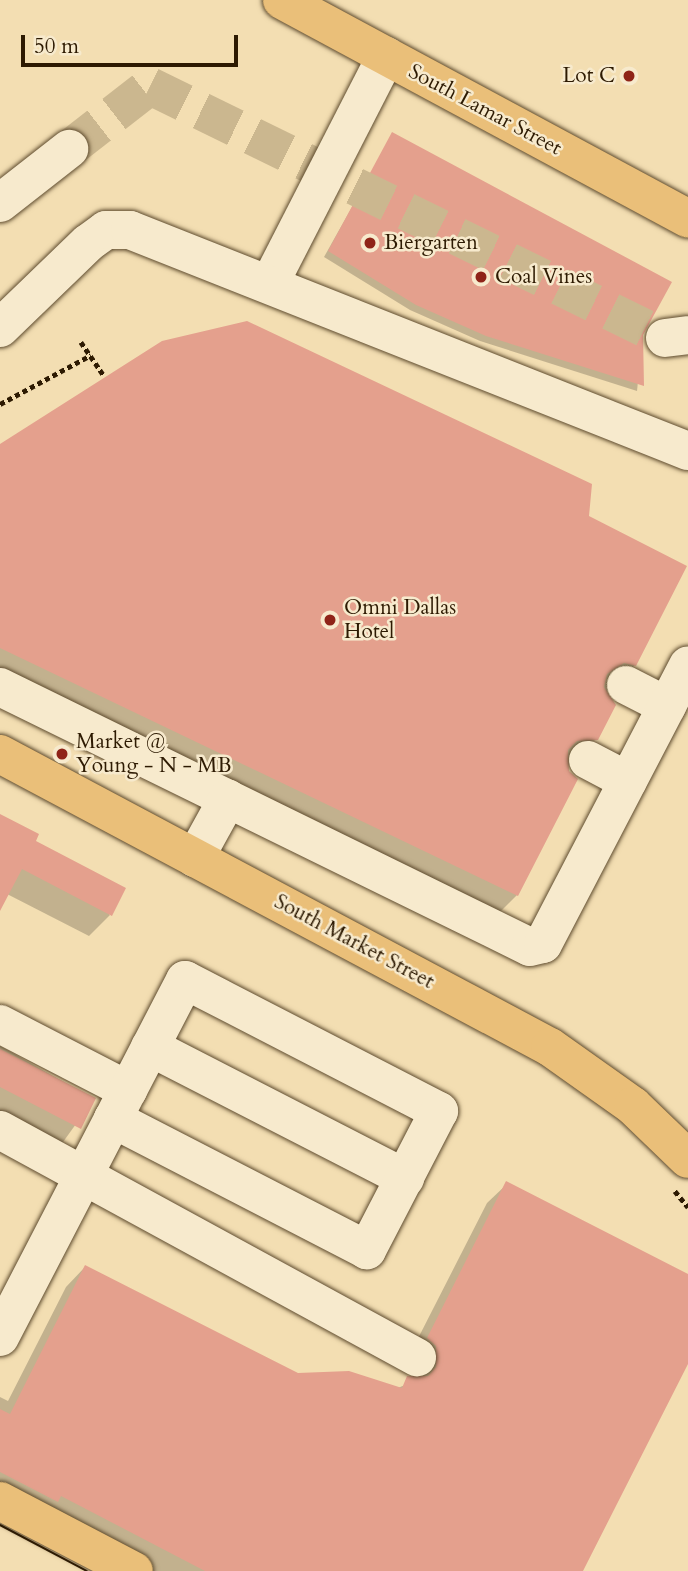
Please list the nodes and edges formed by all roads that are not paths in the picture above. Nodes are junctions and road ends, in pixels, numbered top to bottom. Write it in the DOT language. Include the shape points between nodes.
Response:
graph roads {
  1 [pos="282,0"];
  2 [pos="386,56"];
  3 [pos="69,149"];
  4 [pos="0,204"];
  5 [pos="688,219"];
  6 [pos="270,283"];
  7 [pos="0,328"];
  8 [pos="688,451"];
  9 [pos="688,666"];
  10 [pos="626,685"];
  11 [pos="0,687"];
  12 [pos="667,706"];
  13 [pos="0,754"];
  14 [pos="588,760"];
  15 [pos="628,781"];
  16 [pos="228,799"];
  17 [pos="195,858"];
  18 [pos="0,1024"];
  19 [pos="150,1047"];
  20 [pos="120,1105"];
  21 [pos="0,1129"];
  22 [pos="688,1159"];
  23 [pos="84,1175"];
  24 [pos="405,1178"];
  25 [pos="0,1337"];
  26 [pos="417,1357"];
  27 [pos="0,1501"];
  28 [pos="128,1568"];
  1 -- 2 [label="main road, South Lamar Street"];
  2 -- 5 [label="main road, South Lamar Street"];
  2 -- 6 [label="lane"];
  3 -- 4 [label="lane"];
  6 -- 7 [label="lane" via="130,230 106,230"];
  6 -- 8 [label="lane"];
  9 -- 12 [label="lane"];
  10 -- 12 [label="lane"];
  11 -- 16 [label="lane"];
  12 -- 15 [label="lane"];
  13 -- 17 [label="main road, South Market Street"];
  14 -- 15 [label="lane"];
  15 -- 16 [label="lane" via="543,944 530,947"];
  16 -- 17 [label="lane"];
  17 -- 22 [label="main road, South Market Street" via="596,1076"];
  18 -- 20 [label="lane"];
  19 -- 20 [label="lane"];
  19 -- 24 [label="lane"];
  19 -- 24 [label="lane" via="185,980 439,1111"];
  20 -- 23 [label="lane"];
  20 -- 24 [label="lane" via="368,1250"];
  21 -- 23 [label="lane"];
  23 -- 25 [label="lane"];
  23 -- 26 [label="lane"];
  27 -- 28 [label="main road"];
}
